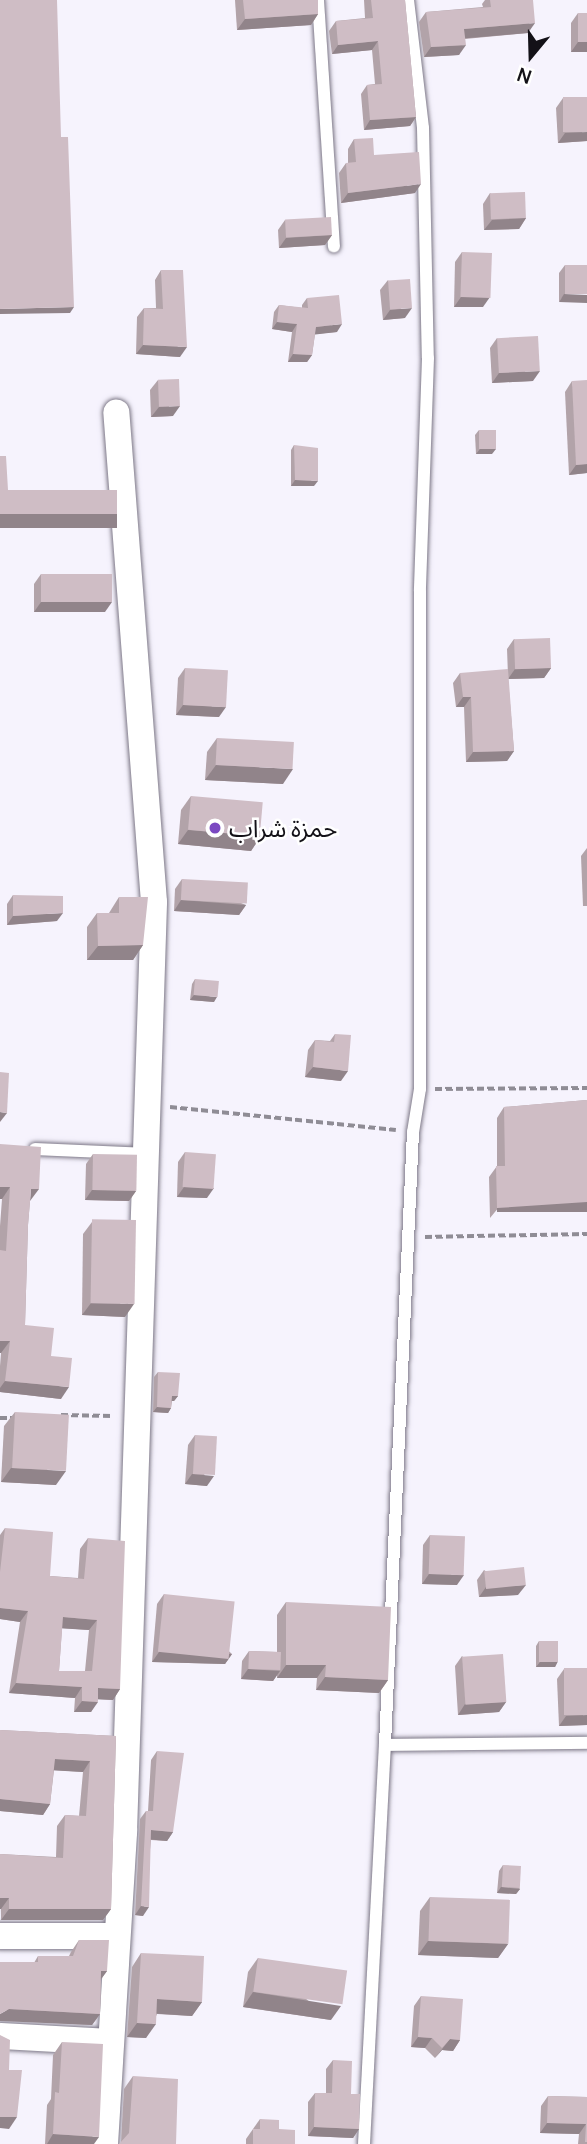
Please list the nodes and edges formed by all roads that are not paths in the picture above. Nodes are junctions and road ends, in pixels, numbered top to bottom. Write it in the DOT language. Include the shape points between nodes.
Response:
graph roads {
  1 [pos="318,0"];
  2 [pos="408,0"];
  3 [pos="334,246"];
  4 [pos="116,412"];
  5 [pos="35,1149"];
  6 [pos="149,1154"];
  7 [pos="587,1743"];
  8 [pos="385,1745"];
  9 [pos="0,1936"];
  10 [pos="115,1936"];
  11 [pos="0,2036"];
  12 [pos="111,2042"];
  13 [pos="105,2144"];
  14 [pos="363,2144"];
  1 -- 3 [label="lane"];
  2 -- 8 [label="lane" via="424,128 428,358 420,591 420,1089 413,1132"];
  4 -- 6 [label="street" via="154,902"];
  5 -- 6 [label="lane"];
  6 -- 10 [label="street" via="134,1417 124,1832"];
  7 -- 8 [label="lane"];
  8 -- 14 [label="lane"];
  9 -- 10 [label="street"];
  10 -- 12 [label="street"];
  11 -- 12 [label="street"];
  12 -- 13 [label="street"];
}
